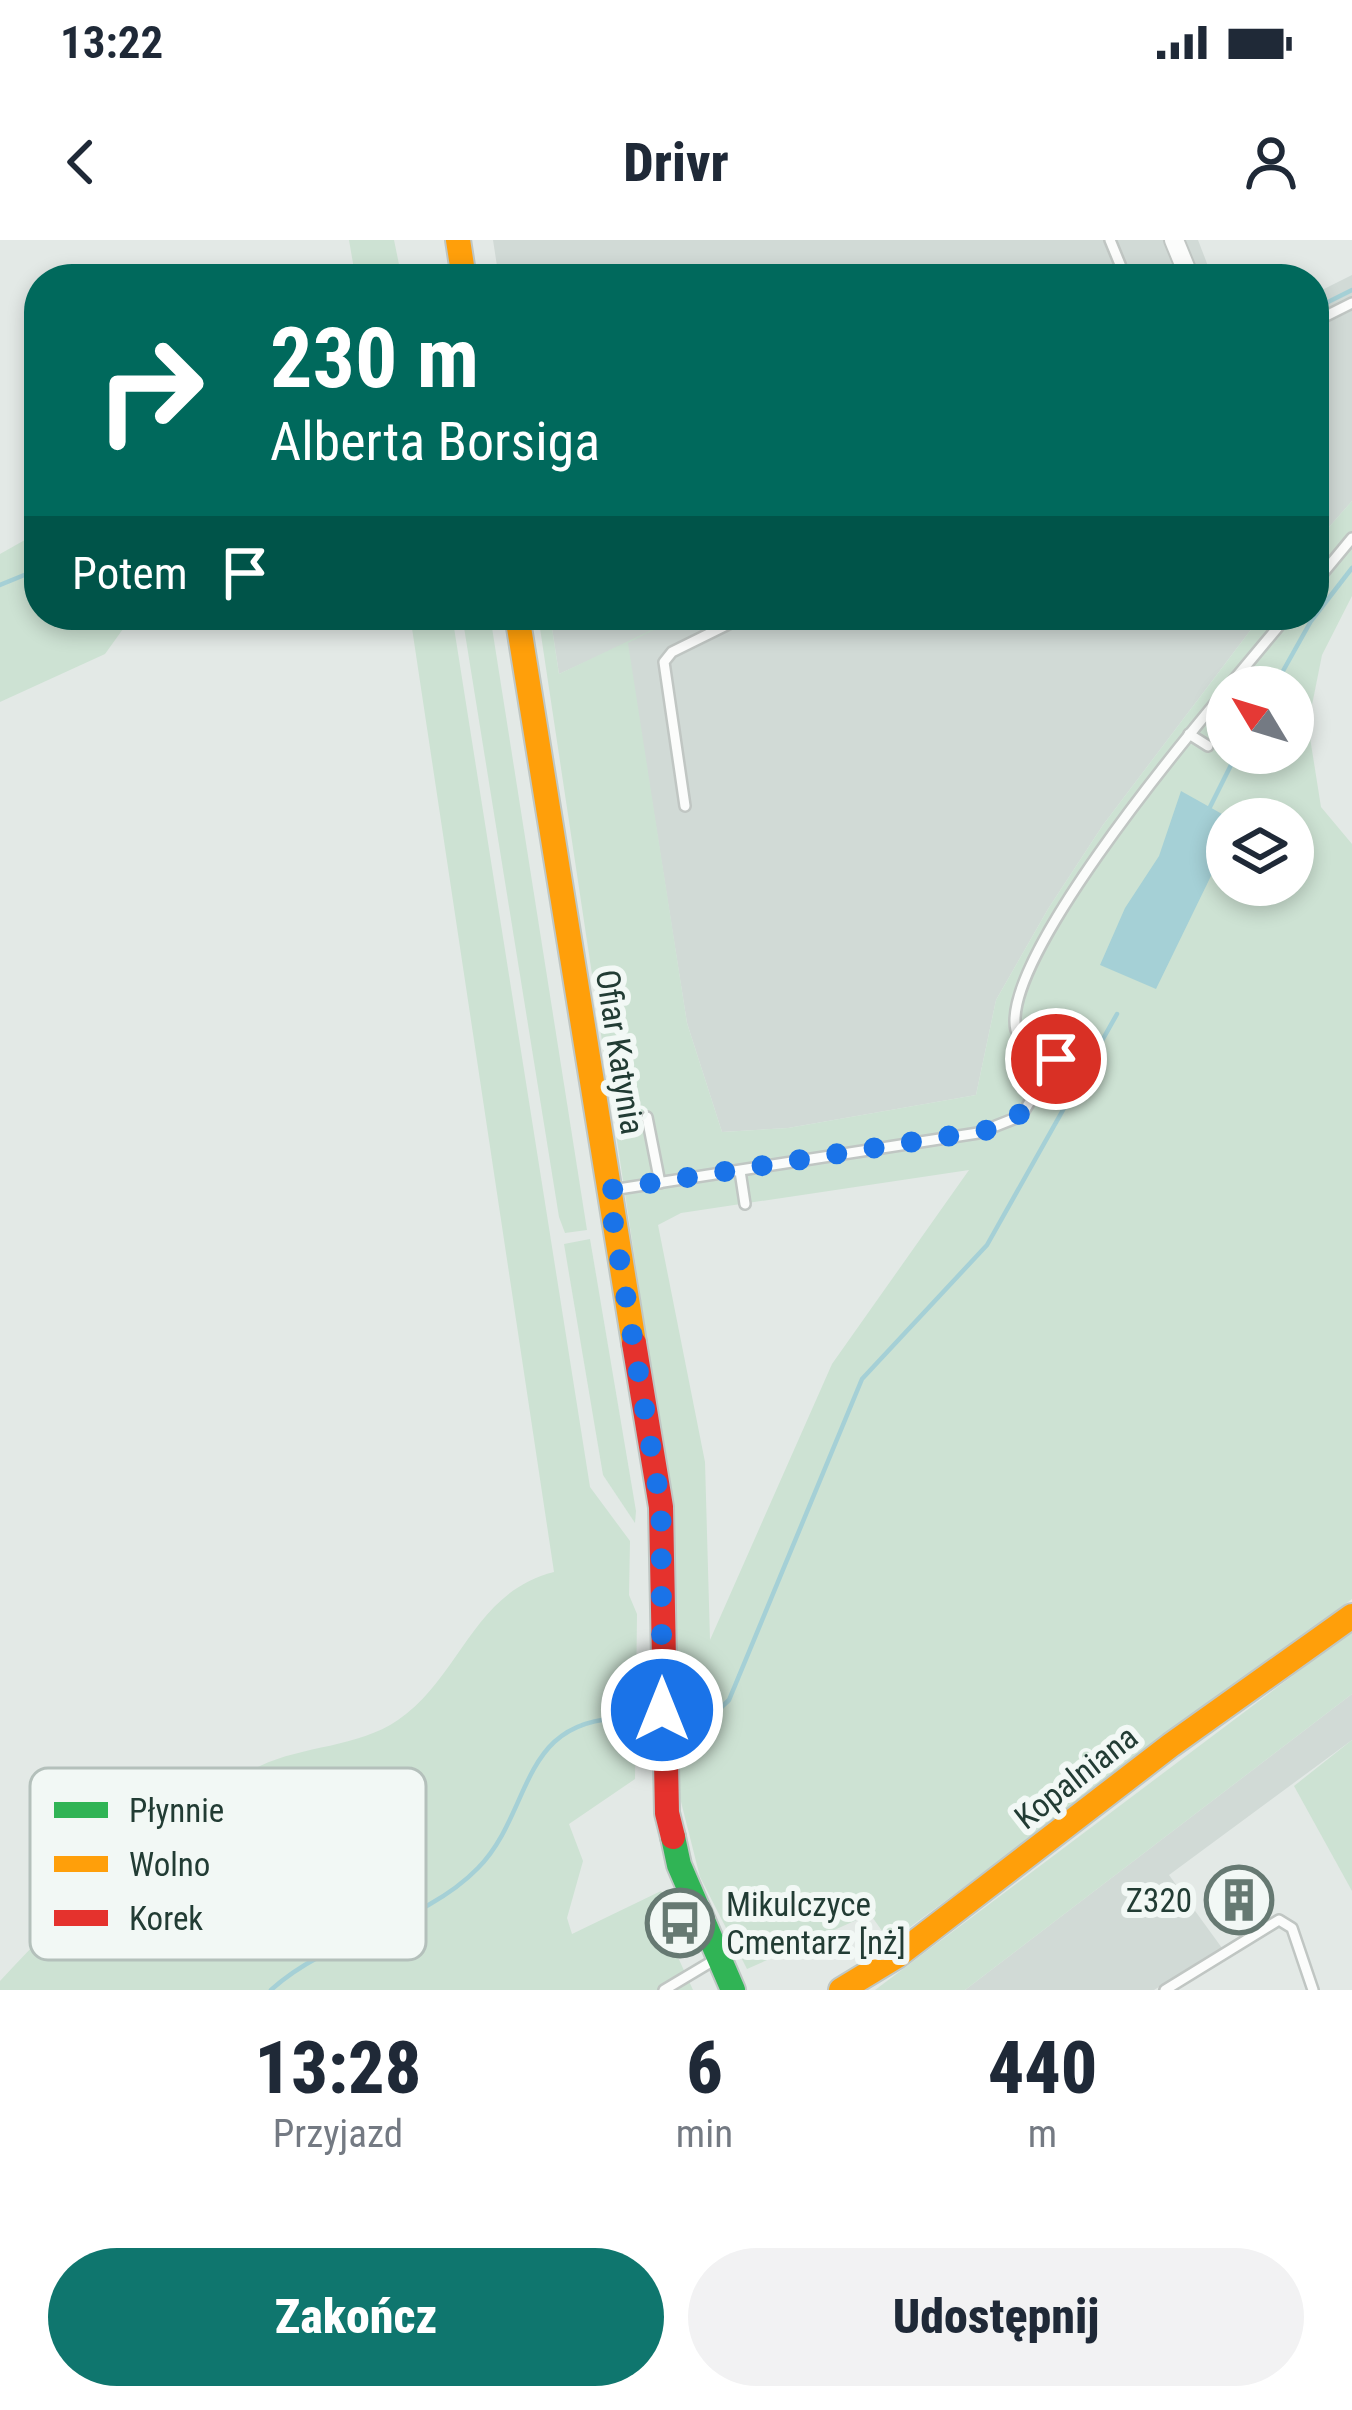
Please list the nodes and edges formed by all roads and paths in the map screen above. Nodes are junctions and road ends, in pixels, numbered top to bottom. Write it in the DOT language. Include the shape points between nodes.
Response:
graph roads {
  1 [pos="1352,538"];
  2 [pos="1329,566"];
  3 [pos="519,630"];
  4 [pos="717,630"];
  5 [pos="1276,630"];
  6 [pos="1246,666"];
  7 [pos="1206,715"];
  8 [pos="1190,734"];
  9 [pos="1206,745"];
  10 [pos="685,806"];
  11 [pos="647,1117"];
  12 [pos="740,1171"];
  13 [pos="660,1183"];
  14 [pos="608,1190"];
  15 [pos="745,1204"];
  16 [pos="1352,1616"];
  17 [pos="718,1959"];
  18 [pos="664,1990"];
  19 [pos="733,1990"];
  20 [pos="841,1990"];
  21 [pos="1166,1990"];
  22 [pos="1313,1990"];
  1 -- 2 [label="lane"];
  3 -- 14 [label="street, Ofiar Katynia"];
  4 -- 10 [label="lane" via="664,662"];
  5 -- 6 [label="lane"];
  7 -- 8 [label="lane"];
  8 -- 9 [label="lane"];
  8 -- 12 [label="lane" via="1103,844 1019,995 1016,1030 1056,1059 1028,1108 1000,1128"];
  11 -- 13 [label="lane"];
  12 -- 13 [label="lane"];
  12 -- 15 [label="lane"];
  13 -- 14 [label="lane"];
  14 -- 17 [label="street, Ofiar Katynia" via="661,1507 664,1786 679,1865"];
  16 -- 20 [label="street, Kopalniana"];
  17 -- 18 [label="lane"];
  17 -- 19 [label="street, Ofiar Katynia"];
  21 -- 22 [label="lane" via="1279,1920 1292,1928"];
}
